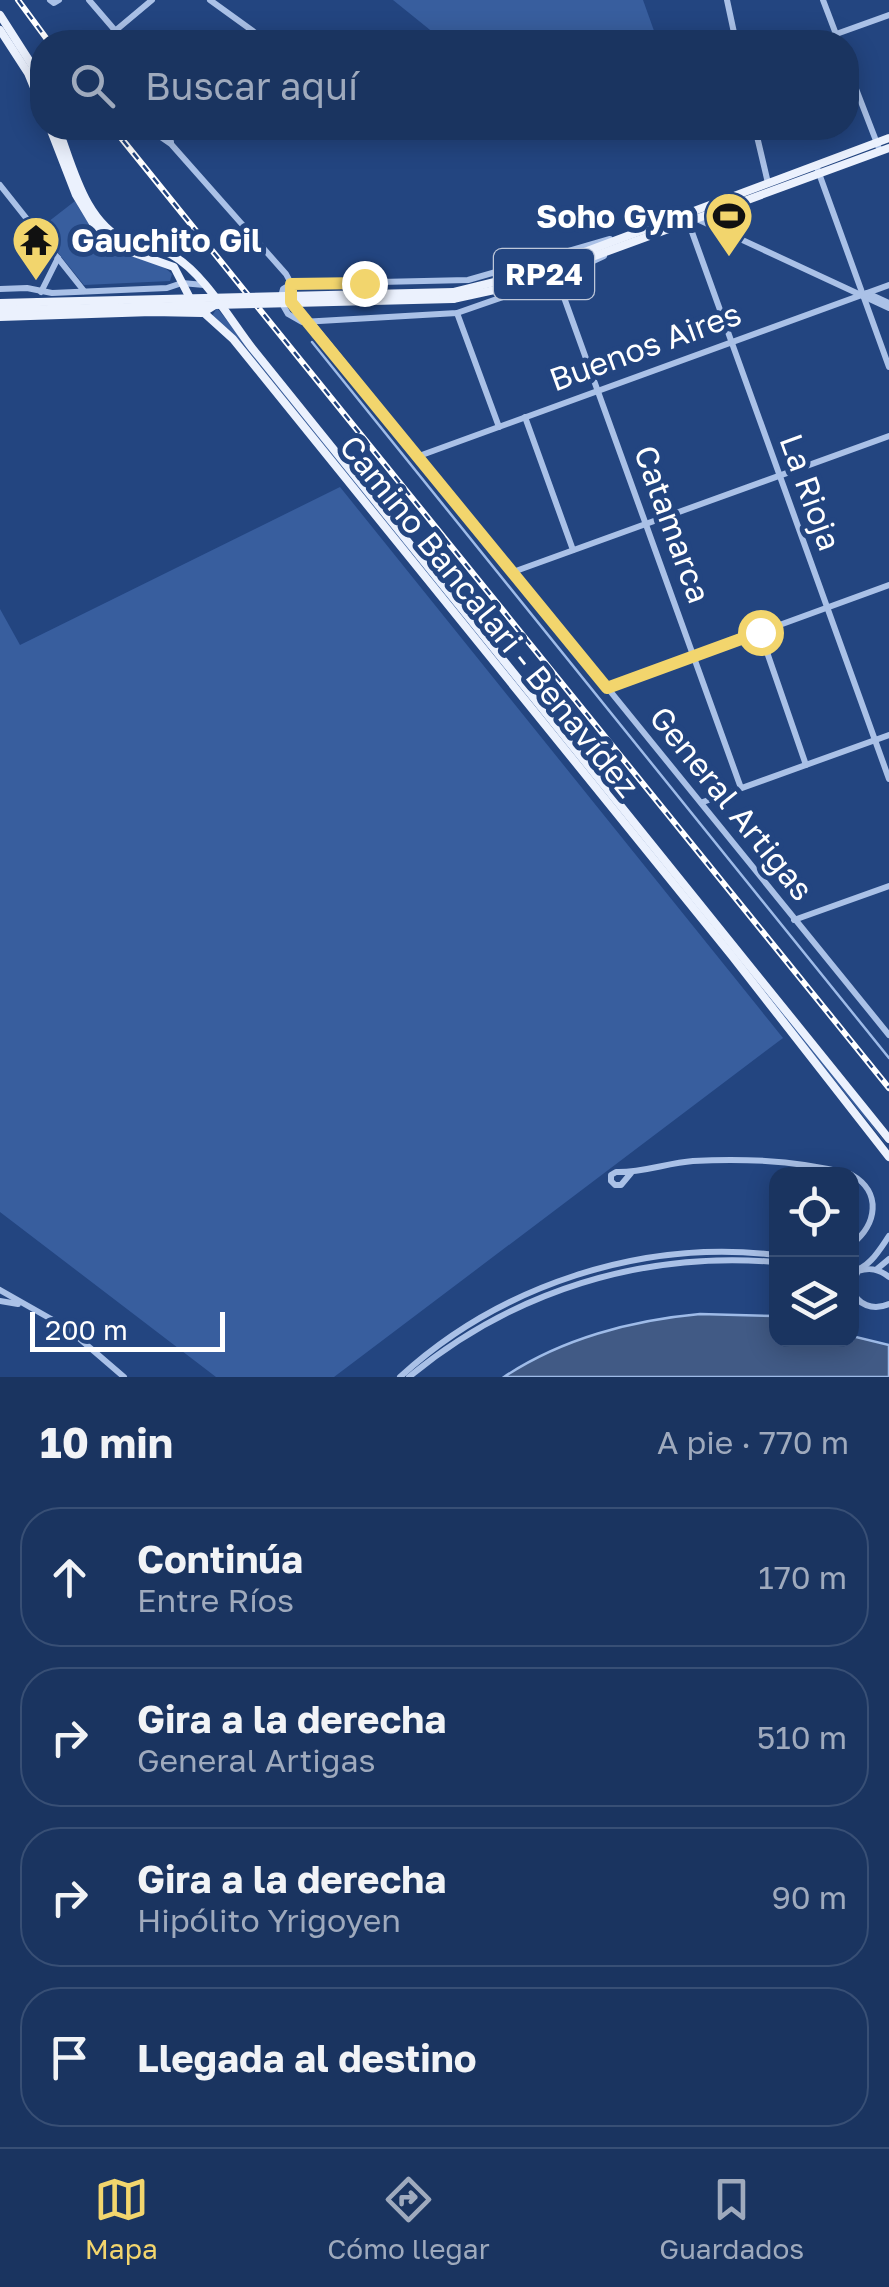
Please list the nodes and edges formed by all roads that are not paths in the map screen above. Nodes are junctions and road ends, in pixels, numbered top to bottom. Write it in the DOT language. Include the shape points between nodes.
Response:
graph roads {
  1 [pos="50,0"];
  2 [pos="59,0"];
  3 [pos="89,0"];
  4 [pos="152,0"];
  5 [pos="210,0"];
  6 [pos="727,0"];
  7 [pos="823,0"];
  8 [pos="0,15"];
  9 [pos="889,15"];
  10 [pos="0,30"];
  11 [pos="114,30"];
  12 [pos="116,30"];
  13 [pos="251,30"];
  14 [pos="733,30"];
  15 [pos="834,30"];
  16 [pos="856,30"];
  17 [pos="30,62"];
  18 [pos="30,77"];
  19 [pos="859,93"];
  20 [pos="889,138"];
  21 [pos="58,140"];
  22 [pos="59,140"];
  23 [pos="166,140"];
  24 [pos="170,140"];
  25 [pos="758,140"];
  26 [pos="171,144"];
  27 [pos="882,147"];
  28 [pos="817,169"];
  29 [pos="768,183"];
  30 [pos="1,190"];
  31 [pos="692,220"];
  32 [pos="630,238"];
  33 [pos="58,258"];
  34 [pos="557,278"];
  35 [pos="182,284"];
  36 [pos="291,284"];
  37 [pos="204,285"];
  38 [pos="889,285"];
  39 [pos="0,289"];
  40 [pos="41,292"];
  41 [pos="85,292"];
  42 [pos="864,292"];
  43 [pos="454,296"];
  44 [pos="219,302"];
  45 [pos="889,305"];
  46 [pos="0,310"];
  47 [pos="202,313"];
  48 [pos="457,313"];
  49 [pos="310,322"];
  50 [pos="730,342"];
  51 [pos="889,367"];
  52 [pos="598,391"];
  53 [pos="526,417"];
  54 [pos="498,426"];
  55 [pos="889,436"];
  56 [pos="420,456"];
  57 [pos="779,475"];
  58 [pos="646,524"];
  59 [pos="573,550"];
  60 [pos="513,572"];
  61 [pos="889,585"];
  62 [pos="827,607"];
  63 [pos="760,632"];
  64 [pos="695,656"];
  65 [pos="607,688"];
  66 [pos="889,735"];
  67 [pos="875,740"];
  68 [pos="806,765"];
  69 [pos="889,778"];
  70 [pos="741,788"];
  71 [pos="703,802"];
  72 [pos="889,886"];
  73 [pos="794,920"];
  74 [pos="889,1035"];
  75 [pos="889,1139"];
  76 [pos="889,1158"];
  77 [pos="802,1167"];
  78 [pos="630,1174"];
  79 [pos="859,1181"];
  80 [pos="889,1236"];
  81 [pos="859,1237"];
  82 [pos="769,1258"];
  83 [pos="889,1259"];
  84 [pos="859,1268"];
  85 [pos="876,1269"];
  86 [pos="859,1271"];
  87 [pos="889,1277"];
  88 [pos="0,1290"];
  89 [pos="859,1297"];
  90 [pos="0,1301"];
  91 [pos="888,1305"];
  92 [pos="25,1306"];
  93 [pos="431,1355"];
  94 [pos="124,1377"];
  95 [pos="400,1377"];
  96 [pos="410,1377"];
  1 -- 2 [label="street"];
  3 -- 11 [label="street"];
  4 -- 12 [label="street"];
  5 -- 13 [label="street"];
  6 -- 14 [label="street"];
  7 -- 15 [label="street"];
  8 -- 17 [label="main road"];
  9 -- 16 [label="street"];
  10 -- 18 [label="main road"];
  19 -- 27 [label="street"];
  20 -- 27 [label="main road, RP24"];
  21 -- 35 [label="main road, Camino Bancalari - Benavídez" via="89,219 124,249 174,267"];
  22 -- 37 [label="main road, Camino Bancalari - Benavídez" via="103,224 132,244 172,255"];
  23 -- 26 [label="street"];
  24 -- 26 [label="street"];
  25 -- 29 [label="street"];
  26 -- 36 [label="street, General Artigas"];
  27 -- 28 [label="main road, RP24"];
  28 -- 29 [label="main road, RP24"];
  28 -- 31 [label="main road, RP24"];
  28 -- 42 [label="street"];
  29 -- 32 [label="main road, RP24"];
  30 -- 33 [label="street"];
  31 -- 32 [label="main road, RP24"];
  31 -- 42 [label="street"];
  31 -- 50 [label="street, La Rioja"];
  32 -- 34 [label="street"];
  32 -- 36 [label="street" via="468,280"];
  32 -- 43 [label="main road, RP24"];
  33 -- 40 [label="street"];
  33 -- 41 [label="street"];
  34 -- 48 [label="street"];
  34 -- 52 [label="street, Catamarca"];
  35 -- 37 [label="street"];
  35 -- 41 [label="street"];
  35 -- 47 [label="main road, Camino Bancalari - Benavídez"];
  36 -- 49 [label="street, General Artigas" via="291,302"];
  37 -- 44 [label="main road, Camino Bancalari - Benavídez"];
  38 -- 42 [label="street, Buenos Aires"];
  39 -- 40 [label="street"];
  40 -- 41 [label="street"];
  42 -- 45 [label="street"];
  42 -- 50 [label="street, Buenos Aires"];
  42 -- 51 [label="street"];
  43 -- 46 [label="main road, RP24, bridge"];
  43 -- 46 [label="main road, RP24, bridge" via="38,302"];
  44 -- 47 [label="main road"];
  44 -- 75 [label="main road, Camino Bancalari - Benavídez"];
  46 -- 47 [label="main road"];
  47 -- 76 [label="main road, Camino Bancalari - Benavídez" via="242,350"];
  48 -- 49 [label="street"];
  48 -- 54 [label="street"];
  49 -- 56 [label="street, General Artigas"];
  50 -- 52 [label="street, Buenos Aires"];
  50 -- 57 [label="street, La Rioja"];
  52 -- 53 [label="street, Buenos Aires"];
  52 -- 58 [label="street, Catamarca"];
  53 -- 54 [label="street, Buenos Aires"];
  53 -- 59 [label="street"];
  54 -- 56 [label="street, Buenos Aires"];
  55 -- 57 [label="street"];
  56 -- 60 [label="street, General Artigas"];
  57 -- 58 [label="street"];
  57 -- 62 [label="street, La Rioja"];
  58 -- 59 [label="street"];
  58 -- 64 [label="street, Catamarca"];
  59 -- 60 [label="street"];
  60 -- 65 [label="street, General Artigas"];
  61 -- 62 [label="street"];
  62 -- 63 [label="street"];
  62 -- 67 [label="street, La Rioja"];
  63 -- 64 [label="street"];
  63 -- 68 [label="street"];
  64 -- 65 [label="street"];
  64 -- 70 [label="street, Catamarca"];
  65 -- 71 [label="street, General Artigas"];
  66 -- 67 [label="street"];
  67 -- 68 [label="street"];
  67 -- 69 [label="street, La Rioja"];
  68 -- 70 [label="street"];
  70 -- 71 [label="street"];
  71 -- 73 [label="street, General Artigas"];
  72 -- 73 [label="street"];
  73 -- 74 [label="street, General Artigas"];
  77 -- 78 [label="street" via="726,1160"];
  79 -- 81 [label="street" via="874,1205"];
  80 -- 84 [label="street"];
  82 -- 93 [label="street" via="720,1256 617,1269 519,1302"];
  83 -- 85 [label="street"];
  85 -- 86 [label="street"];
  85 -- 87 [label="street"];
  88 -- 92 [label="street"];
  89 -- 91 [label="street" via="867,1306"];
  90 -- 92 [label="street"];
  92 -- 94 [label="street" via="67,1328"];
  93 -- 95 [label="street"];
  93 -- 96 [label="street"];
}
